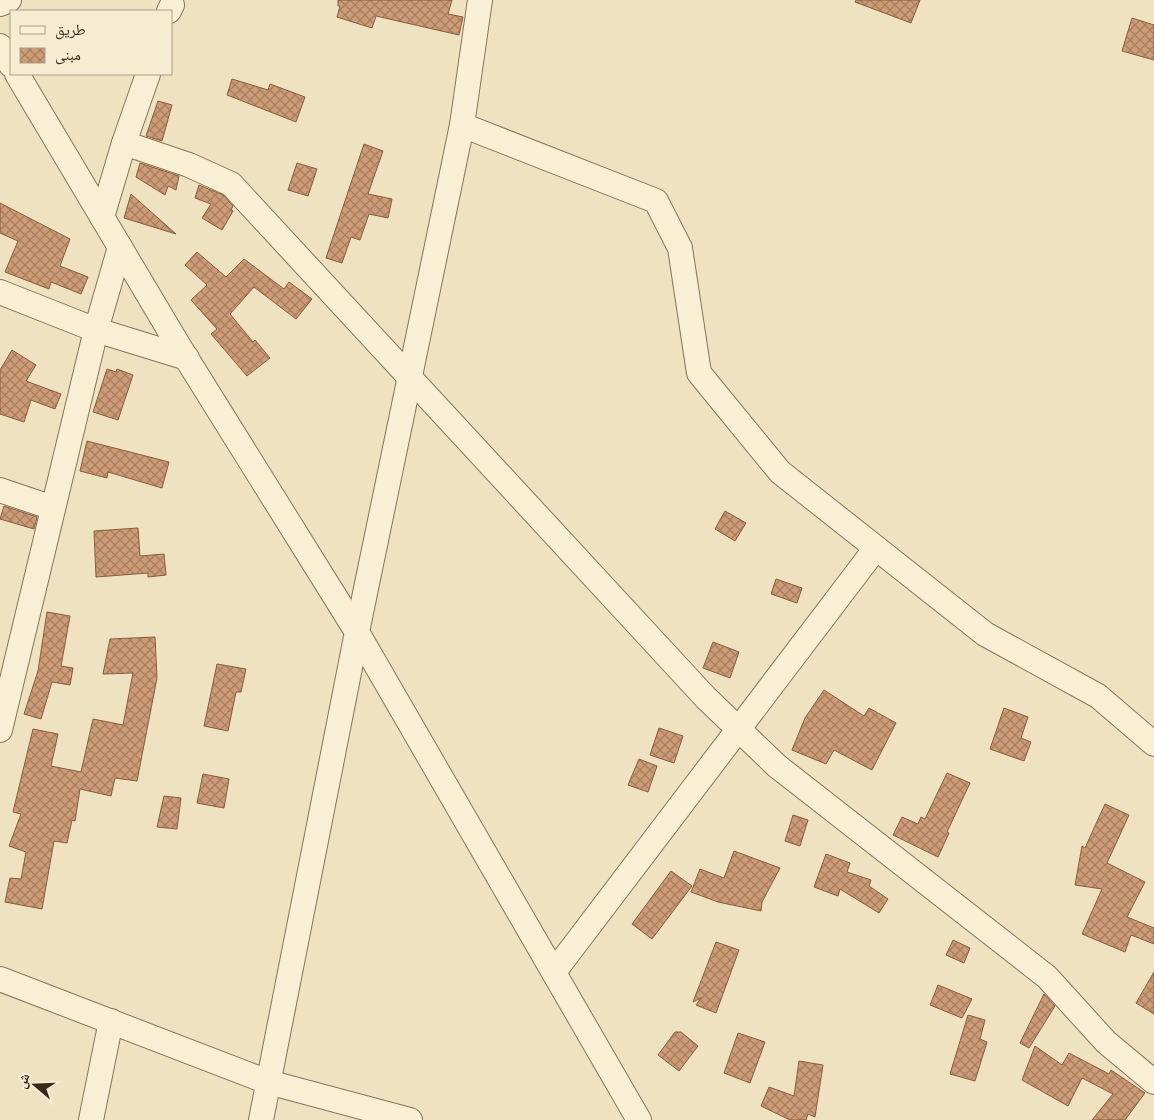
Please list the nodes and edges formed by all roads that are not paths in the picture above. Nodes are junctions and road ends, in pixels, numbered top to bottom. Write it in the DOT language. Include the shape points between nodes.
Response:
graph roads {
  1 [pos="9,0"];
  2 [pos="480,0"];
  3 [pos="0,4"];
  4 [pos="0,46"];
  5 [pos="10,63"];
  6 [pos="18,75"];
  7 [pos="148,75"];
  8 [pos="462,125"];
  9 [pos="124,143"];
  10 [pos="102,217"];
  11 [pos="120,247"];
  12 [pos="0,292"];
  13 [pos="96,330"];
  14 [pos="187,358"];
  15 [pos="410,377"];
  16 [pos="0,490"];
  17 [pos="53,508"];
  18 [pos="876,548"];
  19 [pos="356,632"];
  20 [pos="738,729"];
  21 [pos="0,730"];
  22 [pos="1154,744"];
  23 [pos="554,972"];
  24 [pos="0,978"];
  25 [pos="111,1022"];
  26 [pos="268,1082"];
  27 [pos="1154,1082"];
  28 [pos="91,1120"];
  29 [pos="261,1120"];
  30 [pos="410,1120"];
  31 [pos="639,1120"];
  1 -- 3 [label="street"];
  2 -- 8 [label="street"];
  4 -- 5 [label="street"];
  6 -- 10 [label="street"];
  7 -- 9 [label="street"];
  8 -- 15 [label="street"];
  8 -- 18 [label="street" via="656,201 680,248 699,373 780,472"];
  9 -- 10 [label="street"];
  9 -- 15 [label="street" via="189,165 230,184"];
  10 -- 11 [label="street"];
  11 -- 13 [label="street"];
  11 -- 14 [label="street"];
  12 -- 13 [label="street"];
  13 -- 14 [label="street"];
  13 -- 17 [label="street"];
  14 -- 19 [label="street"];
  15 -- 19 [label="street"];
  15 -- 20 [label="street"];
  16 -- 17 [label="street"];
  17 -- 21 [label="street"];
  18 -- 20 [label="street"];
  18 -- 22 [label="street" via="985,634 1098,696"];
  19 -- 23 [label="street"];
  19 -- 26 [label="street"];
  20 -- 23 [label="street"];
  20 -- 27 [label="street" via="776,766 1047,977 1106,1042"];
  23 -- 31 [label="street"];
  24 -- 25 [label="street"];
  25 -- 26 [label="street"];
  25 -- 28 [label="street"];
  26 -- 29 [label="street"];
  26 -- 30 [label="street"];
}
